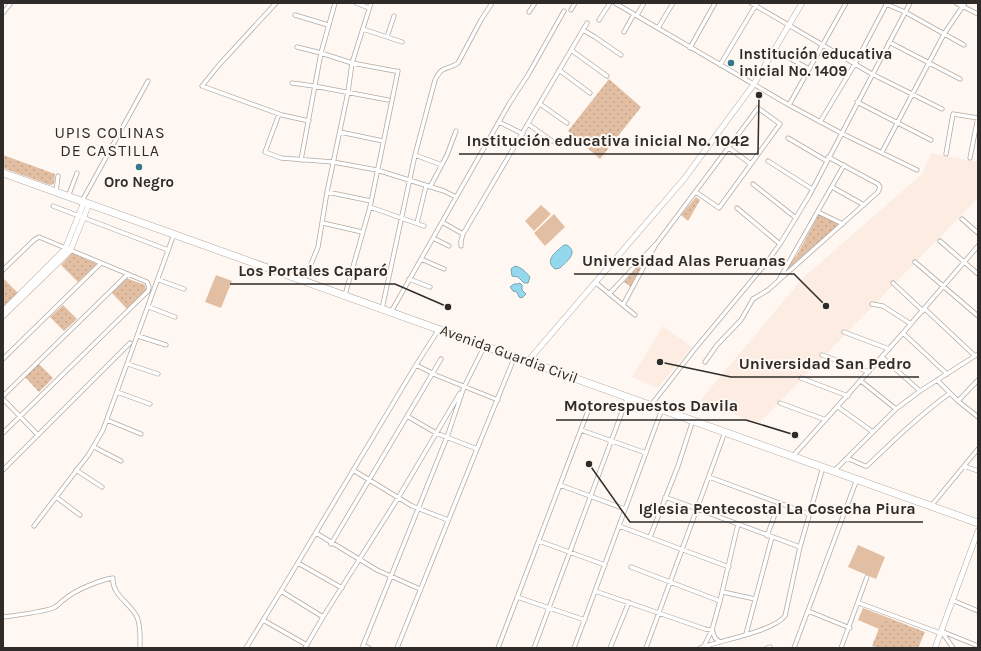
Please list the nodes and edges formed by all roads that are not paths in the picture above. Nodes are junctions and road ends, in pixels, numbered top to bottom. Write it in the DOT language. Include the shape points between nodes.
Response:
graph roads {
  1 [pos="11,3"];
  2 [pos="276,3"];
  3 [pos="335,3"];
  4 [pos="356,3"];
  5 [pos="370,3"];
  6 [pos="492,3"];
  7 [pos="534,3"];
  8 [pos="575,3"];
  9 [pos="610,3"];
  10 [pos="615,3"];
  11 [pos="644,3"];
  12 [pos="673,3"];
  13 [pos="715,3"];
  14 [pos="751,3"];
  15 [pos="802,3"];
  16 [pos="846,3"];
  17 [pos="886,3"];
  18 [pos="910,3"];
  19 [pos="956,3"];
  20 [pos="756,4"];
  21 [pos="964,5"];
  22 [pos="369,8"];
  23 [pos="571,10"];
  24 [pos="564,11"];
  25 [pos="529,12"];
  26 [pos="905,12"];
  27 [pos="3,14"];
  28 [pos="978,14"];
  29 [pos="295,15"];
  30 [pos="635,15"];
  31 [pos="394,16"];
  32 [pos="599,20"];
  33 [pos="587,23"];
  34 [pos="328,25"];
  35 [pos="789,26"];
  36 [pos="658,28"];
  37 [pos="363,29"];
  38 [pos="583,30"];
  39 [pos="624,32"];
  40 [pos="944,34"];
  41 [pos="387,37"];
  42 [pos="402,42"];
  43 [pos="889,42"];
  44 [pos="822,44"];
  45 [pos="964,45"];
  46 [pos="297,47"];
  47 [pos="690,48"];
  48 [pos="571,50"];
  49 [pos="775,50"];
  50 [pos="321,53"];
  51 [pos="621,56"];
  52 [pos="352,63"];
  53 [pos="855,63"];
  54 [pos="929,63"];
  55 [pos="720,65"];
  56 [pos="809,69"];
  57 [pos="559,70"];
  58 [pos="872,74"];
  59 [pos="607,76"];
  60 [pos="960,79"];
  61 [pos="148,82"];
  62 [pos="292,83"];
  63 [pos="754,84"];
  64 [pos="314,86"];
  65 [pos="348,92"];
  66 [pos="590,93"];
  67 [pos="912,94"];
  68 [pos="388,100"];
  69 [pos="857,102"];
  70 [pos="540,104"];
  71 [pos="789,105"];
  72 [pos="942,109"];
  73 [pos="279,114"];
  74 [pos="978,117"];
  75 [pos="309,121"];
  76 [pos="499,122"];
  77 [pos="820,122"];
  78 [pos="897,122"];
  79 [pos="567,123"];
  80 [pos="528,124"];
  81 [pos="456,131"];
  82 [pos="340,132"];
  83 [pos="841,133"];
  84 [pos="523,134"];
  85 [pos="788,138"];
  86 [pos="383,140"];
  87 [pos="931,140"];
  88 [pos="552,141"];
  89 [pos="729,148"];
  90 [pos="882,152"];
  91 [pos="946,154"];
  92 [pos="415,155"];
  93 [pos="970,158"];
  94 [pos="827,159"];
  95 [pos="301,160"];
  96 [pos="768,161"];
  97 [pos="333,162"];
  98 [pos="751,164"];
  99 [pos="442,165"];
  100 [pos="844,165"];
  101 [pos="377,170"];
  102 [pos="917,170"];
  103 [pos="3,173"];
  104 [pos="77,173"];
  105 [pos="58,176"];
  106 [pos="410,180"];
  107 [pos="753,184"];
  108 [pos="428,186"];
  109 [pos="832,187"];
  110 [pos="812,190"];
  111 [pos="56,192"];
  112 [pos="327,192"];
  113 [pos="696,192"];
  114 [pos="68,196"];
  115 [pos="456,197"];
  116 [pos="371,201"];
  117 [pos="85,202"];
  118 [pos="864,205"];
  119 [pos="53,206"];
  120 [pos="370,207"];
  121 [pos="737,208"];
  122 [pos="818,212"];
  123 [pos="81,217"];
  124 [pos="401,217"];
  125 [pos="796,218"];
  126 [pos="962,219"];
  127 [pos="442,222"];
  128 [pos="323,223"];
  129 [pos="417,223"];
  130 [pos="843,224"];
  131 [pos="424,226"];
  132 [pos="362,232"];
  133 [pos="978,233"];
  134 [pos="174,234"];
  135 [pos="464,234"];
  136 [pos="433,238"];
  137 [pos="940,241"];
  138 [pos="657,243"];
  139 [pos="780,244"];
  140 [pos="449,246"];
  141 [pos="461,246"];
  142 [pos="978,246"];
  143 [pos="67,250"];
  144 [pos="168,250"];
  145 [pos="420,259"];
  146 [pos="915,262"];
  147 [pos="964,262"];
  148 [pos="101,263"];
  149 [pos="444,269"];
  150 [pos="3,270"];
  151 [pos="128,274"];
  152 [pos="978,274"];
  153 [pos="409,279"];
  154 [pos="159,280"];
  155 [pos="778,280"];
  156 [pos="304,281"];
  157 [pos="595,282"];
  158 [pos="893,283"];
  159 [pos="944,286"];
  160 [pos="430,287"];
  161 [pos="184,289"];
  162 [pos="609,294"];
  163 [pos="344,295"];
  164 [pos="872,304"];
  165 [pos="623,305"];
  166 [pos="149,307"];
  167 [pos="382,309"];
  168 [pos="924,310"];
  169 [pos="3,311"];
  170 [pos="391,312"];
  171 [pos="635,315"];
  172 [pos="3,316"];
  173 [pos="175,316"];
  174 [pos="978,316"];
  175 [pos="911,324"];
  176 [pos="439,329"];
  177 [pos="844,332"];
  178 [pos="903,333"];
  179 [pos="138,336"];
  180 [pos="130,343"];
  181 [pos="166,345"];
  182 [pos="485,345"];
  183 [pos="889,349"];
  184 [pos="822,355"];
  185 [pos="977,355"];
  186 [pos="515,356"];
  187 [pos="882,357"];
  188 [pos="3,359"];
  189 [pos="441,359"];
  190 [pos="528,361"];
  191 [pos="705,362"];
  192 [pos="128,364"];
  193 [pos="416,365"];
  194 [pos="869,372"];
  195 [pos="158,374"];
  196 [pos="432,374"];
  197 [pos="947,374"];
  198 [pos="802,378"];
  199 [pos="937,380"];
  200 [pos="978,380"];
  201 [pos="861,381"];
  202 [pos="464,387"];
  203 [pos="920,391"];
  204 [pos="117,392"];
  205 [pos="950,393"];
  206 [pos="3,396"];
  207 [pos="628,396"];
  208 [pos="848,396"];
  209 [pos="3,399"];
  210 [pos="498,400"];
  211 [pos="958,401"];
  212 [pos="780,403"];
  213 [pos="150,404"];
  214 [pos="591,404"];
  215 [pos="651,405"];
  216 [pos="838,407"];
  217 [pos="662,409"];
  218 [pos="896,409"];
  219 [pos="20,416"];
  220 [pos="407,416"];
  221 [pos="978,417"];
  222 [pos="107,420"];
  223 [pos="694,420"];
  224 [pos="826,420"];
  225 [pos="581,430"];
  226 [pos="725,432"];
  227 [pos="873,432"];
  228 [pos="3,433"];
  229 [pos="436,433"];
  230 [pos="141,434"];
  231 [pos="38,435"];
  232 [pos="447,437"];
  233 [pos="611,440"];
  234 [pos="94,447"];
  235 [pos="476,449"];
  236 [pos="978,449"];
  237 [pos="646,453"];
  238 [pos="793,456"];
  239 [pos="847,458"];
  240 [pos="121,461"];
  241 [pos="964,466"];
  242 [pos="823,467"];
  243 [pos="3,470"];
  244 [pos="76,470"];
  245 [pos="353,470"];
  246 [pos="834,471"];
  247 [pos="978,471"];
  248 [pos="708,477"];
  249 [pos="857,479"];
  250 [pos="370,480"];
  251 [pos="560,485"];
  252 [pos="102,487"];
  253 [pos="590,496"];
  254 [pos="56,497"];
  255 [pos="665,497"];
  256 [pos="398,498"];
  257 [pos="779,503"];
  258 [pos="930,506"];
  259 [pos="418,509"];
  260 [pos="625,509"];
  261 [pos="697,509"];
  262 [pos="809,514"];
  263 [pos="80,515"];
  264 [pos="448,520"];
  265 [pos="978,523"];
  266 [pos="738,524"];
  267 [pos="34,526"];
  268 [pos="619,526"];
  269 [pos="978,531"];
  270 [pos="316,533"];
  271 [pos="767,536"];
  272 [pos="650,537"];
  273 [pos="772,537"];
  274 [pos="539,541"];
  275 [pos="331,544"];
  276 [pos="800,547"];
  277 [pos="682,549"];
  278 [pos="570,551"];
  279 [pos="359,560"];
  280 [pos="298,563"];
  281 [pos="605,565"];
  282 [pos="631,567"];
  283 [pos="729,567"];
  284 [pos="391,576"];
  285 [pos="867,578"];
  286 [pos="670,582"];
  287 [pos="342,588"];
  288 [pos="420,589"];
  289 [pos="282,590"];
  290 [pos="595,591"];
  291 [pos="723,592"];
  292 [pos="517,597"];
  293 [pos="755,599"];
  294 [pos="952,600"];
  295 [pos="720,601"];
  296 [pos="629,602"];
  297 [pos="859,603"];
  298 [pos="549,608"];
  299 [pos="978,611"];
  300 [pos="808,612"];
  301 [pos="658,613"];
  302 [pos="323,616"];
  303 [pos="3,617"];
  304 [pos="263,620"];
  305 [pos="585,620"];
  306 [pos="850,628"];
  307 [pos="712,630"];
  308 [pos="940,632"];
  309 [pos="746,634"];
  310 [pos="720,642"];
  311 [pos="306,646"];
  312 [pos="978,646"];
  313 [pos="362,647"];
  314 [pos="702,647"];
  315 [pos="140,648"];
  316 [pos="246,648"];
  317 [pos="369,648"];
  318 [pos="397,648"];
  319 [pos="498,648"];
  320 [pos="534,648"];
  321 [pos="574,648"];
  322 [pos="610,648"];
  323 [pos="646,648"];
  324 [pos="794,648"];
  325 [pos="841,648"];
  326 [pos="935,648"];
  327 [pos="953,648"];
  1 -- 27 [label="street"];
  2 -- 73 [label="street" via="202,86"];
  3 -- 34 [label="street"];
  4 -- 22 [label="street"];
  5 -- 22 [label="street"];
  6 -- 92 [label="street" via="458,63 438,73"];
  7 -- 25 [label="street"];
  8 -- 23 [label="street"];
  9 -- 32 [label="street"];
  10 -- 30 [label="street"];
  11 -- 30 [label="street"];
  12 -- 36 [label="street"];
  13 -- 47 [label="street"];
  14 -- 20 [label="street"];
  15 -- 35 [label="street"];
  16 -- 44 [label="street"];
  17 -- 26 [label="street"];
  17 -- 53 [label="street"];
  18 -- 26 [label="street"];
  19 -- 21 [label="street"];
  20 -- 35 [label="street"];
  20 -- 55 [label="street"];
  21 -- 28 [label="street"];
  21 -- 40 [label="street"];
  22 -- 37 [label="street"];
  24 -- 76 [label="street"];
  26 -- 40 [label="street"];
  26 -- 43 [label="street"];
  29 -- 34 [label="street"];
  30 -- 36 [label="street"];
  30 -- 39 [label="street"];
  31 -- 41 [label="street"];
  33 -- 38 [label="street"];
  34 -- 50 [label="street"];
  35 -- 44 [label="street"];
  35 -- 49 [label="street"];
  36 -- 47 [label="street"];
  37 -- 41 [label="street"];
  37 -- 52 [label="street"];
  38 -- 48 [label="street"];
  38 -- 51 [label="street"];
  40 -- 45 [label="street"];
  40 -- 54 [label="street"];
  41 -- 42 [label="street"];
  43 -- 54 [label="street"];
  43 -- 58 [label="street"];
  44 -- 53 [label="street"];
  44 -- 56 [label="street"];
  46 -- 50 [label="street"];
  47 -- 55 [label="street"];
  48 -- 57 [label="street"];
  48 -- 59 [label="street"];
  49 -- 56 [label="street"];
  49 -- 63 [label="street"];
  50 -- 52 [label="street"];
  50 -- 64 [label="street"];
  52 -- 65 [label="street"];
  52 -- 86 [label="street" via="396,71"];
  53 -- 58 [label="street"];
  53 -- 77 [label="street"];
  54 -- 60 [label="street"];
  54 -- 67 [label="street"];
  55 -- 63 [label="street"];
  56 -- 71 [label="street"];
  57 -- 66 [label="street"];
  57 -- 70 [label="street"];
  58 -- 67 [label="street"];
  58 -- 69 [label="street"];
  61 -- 117 [label="street"];
  62 -- 64 [label="street"];
  63 -- 71 [label="street"];
  63 -- 157 [label="street" via="684,179"];
  64 -- 65 [label="street"];
  64 -- 75 [label="street"];
  65 -- 68 [label="street"];
  65 -- 82 [label="street"];
  67 -- 72 [label="street"];
  67 -- 78 [label="street"];
  69 -- 78 [label="street"];
  69 -- 83 [label="street"];
  70 -- 79 [label="street"];
  70 -- 80 [label="street"];
  71 -- 77 [label="street"];
  73 -- 75 [label="street"];
  73 -- 95 [label="street" via="265,152 281,158"];
  74 -- 91 [label="street" via="953,114"];
  74 -- 93 [label="street"];
  75 -- 95 [label="street"];
  76 -- 84 [label="street"];
  76 -- 115 [label="street"];
  77 -- 83 [label="street"];
  78 -- 87 [label="street"];
  78 -- 90 [label="street"];
  80 -- 84 [label="street"];
  80 -- 88 [label="street"];
  81 -- 99 [label="street"];
  82 -- 86 [label="street"];
  82 -- 97 [label="street"];
  83 -- 90 [label="street"];
  83 -- 94 [label="street"];
  84 -- 135 [label="street"];
  85 -- 94 [label="street"];
  86 -- 101 [label="street"];
  89 -- 98 [label="street"];
  89 -- 98 [label="street" via="758,108 780,124"];
  89 -- 113 [label="street"];
  90 -- 102 [label="street"];
  92 -- 99 [label="street"];
  92 -- 106 [label="street"];
  94 -- 100 [label="street"];
  94 -- 110 [label="street"];
  95 -- 97 [label="street"];
  96 -- 110 [label="street"];
  97 -- 101 [label="street"];
  97 -- 112 [label="street"];
  98 -- 113 [label="street" via="719,208"];
  99 -- 108 [label="street"];
  100 -- 109 [label="street"];
  100 -- 118 [label="street" via="880,186 876,195"];
  101 -- 106 [label="street"];
  101 -- 116 [label="street"];
  103 -- 111 [label="highway, Avenida Guardia Civil"];
  104 -- 114 [label="street"];
  105 -- 111 [label="street"];
  106 -- 108 [label="street"];
  106 -- 124 [label="street"];
  107 -- 125 [label="street"];
  108 -- 115 [label="street"];
  108 -- 129 [label="street"];
  109 -- 118 [label="street"];
  109 -- 122 [label="street"];
  110 -- 125 [label="street"];
  111 -- 114 [label="highway, Avenida Guardia Civil"];
  112 -- 116 [label="street"];
  112 -- 128 [label="street"];
  113 -- 138 [label="street"];
  114 -- 117 [label="highway, Avenida Guardia Civil"];
  115 -- 127 [label="street"];
  116 -- 120 [label="street"];
  117 -- 123 [label="street"];
  117 -- 134 [label="highway, Avenida Guardia Civil"];
  118 -- 130 [label="street"];
  119 -- 123 [label="street"];
  120 -- 124 [label="street"];
  120 -- 132 [label="street"];
  121 -- 139 [label="street"];
  122 -- 130 [label="street"];
  122 -- 155 [label="street"];
  123 -- 143 [label="street"];
  123 -- 144 [label="street"];
  124 -- 129 [label="street"];
  124 -- 167 [label="street"];
  125 -- 139 [label="street"];
  126 -- 133 [label="street"];
  127 -- 135 [label="street"];
  127 -- 136 [label="street"];
  128 -- 132 [label="street"];
  128 -- 156 [label="street" via="318,248"];
  129 -- 131 [label="street"];
  130 -- 155 [label="street"];
  132 -- 163 [label="street"];
  134 -- 144 [label="street"];
  134 -- 156 [label="highway, Avenida Guardia Civil"];
  135 -- 141 [label="street" via="460,241"];
  136 -- 140 [label="street"];
  136 -- 145 [label="street"];
  137 -- 147 [label="street"];
  138 -- 162 [label="street"];
  138 -- 165 [label="street"];
  139 -- 215 [label="street"];
  142 -- 147 [label="street"];
  143 -- 148 [label="street"];
  143 -- 150 [label="street" via="38,237"];
  143 -- 169 [label="street"];
  143 -- 172 [label="street"];
  144 -- 154 [label="street"];
  145 -- 149 [label="street"];
  145 -- 153 [label="street"];
  146 -- 159 [label="street"];
  147 -- 152 [label="street"];
  147 -- 159 [label="street"];
  148 -- 151 [label="street"];
  148 -- 188 [label="street"];
  151 -- 206 [label="street"];
  151 -- 219 [label="street" via="147,282 148,291"];
  153 -- 160 [label="street"];
  153 -- 170 [label="street"];
  154 -- 161 [label="street"];
  154 -- 166 [label="street"];
  155 -- 191 [label="street" via="753,299 741,320"];
  156 -- 163 [label="highway, Avenida Guardia Civil"];
  157 -- 162 [label="street"];
  157 -- 190 [label="street"];
  158 -- 168 [label="street"];
  159 -- 168 [label="street"];
  159 -- 174 [label="street"];
  162 -- 165 [label="street"];
  163 -- 167 [label="highway, Avenida Guardia Civil"];
  164 -- 175 [label="street" via="883,306"];
  165 -- 171 [label="street"];
  166 -- 173 [label="street"];
  166 -- 179 [label="street"];
  167 -- 170 [label="highway, Avenida Guardia Civil"];
  168 -- 175 [label="street"];
  168 -- 185 [label="street"];
  170 -- 176 [label="highway, Avenida Guardia Civil"];
  175 -- 178 [label="street"];
  176 -- 182 [label="highway, Avenida Guardia Civil"];
  176 -- 193 [label="street"];
  177 -- 183 [label="street"];
  178 -- 183 [label="street"];
  178 -- 197 [label="street"];
  179 -- 181 [label="street"];
  179 -- 192 [label="street"];
  180 -- 231 [label="street"];
  182 -- 186 [label="highway, Avenida Guardia Civil"];
  182 -- 202 [label="street"];
  183 -- 187 [label="street"];
  184 -- 194 [label="street"];
  185 -- 197 [label="street"];
  186 -- 190 [label="highway, Avenida Guardia Civil"];
  186 -- 210 [label="street"];
  187 -- 194 [label="street"];
  187 -- 203 [label="street"];
  189 -- 196 [label="street"];
  190 -- 207 [label="highway, Avenida Guardia Civil"];
  192 -- 195 [label="street"];
  192 -- 204 [label="street"];
  193 -- 196 [label="street"];
  193 -- 245 [label="street"];
  194 -- 201 [label="street"];
  196 -- 202 [label="street"];
  196 -- 220 [label="street"];
  197 -- 199 [label="street"];
  198 -- 208 [label="street"];
  199 -- 203 [label="street"];
  199 -- 205 [label="street"];
  200 -- 211 [label="street"];
  201 -- 208 [label="street"];
  201 -- 218 [label="street"];
  202 -- 210 [label="street"];
  202 -- 229 [label="street"];
  202 -- 232 [label="street"];
  203 -- 218 [label="street"];
  204 -- 213 [label="street"];
  204 -- 222 [label="street"];
  205 -- 211 [label="street"];
  205 -- 239 [label="street" via="901,432 867,466"];
  207 -- 215 [label="highway, Avenida Guardia Civil"];
  207 -- 233 [label="street"];
  208 -- 216 [label="street"];
  209 -- 219 [label="street"];
  210 -- 235 [label="street"];
  211 -- 221 [label="street"];
  212 -- 224 [label="street"];
  214 -- 225 [label="street"];
  215 -- 217 [label="highway, Avenida Guardia Civil"];
  216 -- 224 [label="street"];
  216 -- 227 [label="street"];
  217 -- 223 [label="highway, Avenida Guardia Civil"];
  217 -- 237 [label="street"];
  218 -- 227 [label="street"];
  219 -- 228 [label="street"];
  219 -- 231 [label="street"];
  220 -- 229 [label="street"];
  220 -- 250 [label="street"];
  222 -- 230 [label="street"];
  222 -- 234 [label="street"];
  223 -- 226 [label="highway, Avenida Guardia Civil"];
  223 -- 255 [label="street"];
  224 -- 238 [label="street"];
  225 -- 233 [label="street"];
  225 -- 251 [label="street"];
  226 -- 238 [label="highway, Avenida Guardia Civil"];
  226 -- 248 [label="street"];
  227 -- 239 [label="street"];
  229 -- 232 [label="street"];
  229 -- 256 [label="street"];
  231 -- 243 [label="street"];
  232 -- 235 [label="street"];
  232 -- 259 [label="street"];
  233 -- 237 [label="street"];
  233 -- 253 [label="street"];
  234 -- 240 [label="street"];
  234 -- 244 [label="street"];
  235 -- 264 [label="street"];
  236 -- 241 [label="street"];
  237 -- 260 [label="street"];
  238 -- 242 [label="highway, Avenida Guardia Civil"];
  239 -- 246 [label="street"];
  241 -- 247 [label="street"];
  241 -- 258 [label="street"];
  242 -- 246 [label="highway, Avenida Guardia Civil"];
  242 -- 262 [label="street"];
  244 -- 252 [label="street"];
  244 -- 254 [label="street"];
  245 -- 250 [label="street"];
  245 -- 270 [label="street"];
  246 -- 249 [label="highway, Avenida Guardia Civil"];
  248 -- 257 [label="street"];
  248 -- 261 [label="street"];
  249 -- 258 [label="highway, Avenida Guardia Civil"];
  249 -- 300 [label="street"];
  250 -- 256 [label="street"];
  250 -- 275 [label="street"];
  251 -- 253 [label="street"];
  251 -- 274 [label="street"];
  253 -- 260 [label="street"];
  253 -- 278 [label="street"];
  254 -- 263 [label="street"];
  254 -- 267 [label="street"];
  255 -- 261 [label="street"];
  255 -- 272 [label="street"];
  256 -- 259 [label="street"];
  256 -- 279 [label="street"];
  257 -- 262 [label="street"];
  257 -- 271 [label="street"];
  258 -- 265 [label="highway, Avenida Guardia Civil"];
  259 -- 264 [label="street"];
  259 -- 284 [label="street"];
  260 -- 268 [label="street"];
  261 -- 266 [label="street"];
  261 -- 277 [label="street"];
  262 -- 276 [label="street"];
  264 -- 288 [label="street"];
  266 -- 271 [label="street"];
  266 -- 283 [label="street"];
  268 -- 272 [label="street"];
  268 -- 281 [label="street"];
  269 -- 294 [label="street"];
  270 -- 275 [label="street"];
  270 -- 280 [label="street"];
  271 -- 273 [label="street"];
  272 -- 277 [label="street"];
  273 -- 276 [label="street"];
  273 -- 293 [label="street"];
  274 -- 278 [label="street"];
  274 -- 292 [label="street"];
  275 -- 279 [label="street"];
  276 -- 309 [label="street" via="785,616 776,623"];
  277 -- 283 [label="street"];
  277 -- 286 [label="street"];
  278 -- 281 [label="street"];
  278 -- 298 [label="street"];
  279 -- 284 [label="street"];
  279 -- 287 [label="street"];
  280 -- 287 [label="street"];
  280 -- 289 [label="street"];
  281 -- 290 [label="street"];
  282 -- 286 [label="street"];
  283 -- 291 [label="street"];
  284 -- 288 [label="street"];
  284 -- 313 [label="street"];
  285 -- 297 [label="street"];
  286 -- 295 [label="street"];
  286 -- 301 [label="street"];
  287 -- 302 [label="street"];
  288 -- 318 [label="street"];
  289 -- 302 [label="street"];
  289 -- 304 [label="street"];
  290 -- 296 [label="street"];
  290 -- 305 [label="street"];
  291 -- 293 [label="street"];
  291 -- 295 [label="street"];
  292 -- 298 [label="street"];
  292 -- 319 [label="street"];
  293 -- 309 [label="street"];
  294 -- 299 [label="street"];
  294 -- 308 [label="street"];
  295 -- 307 [label="street"];
  296 -- 301 [label="street"];
  296 -- 322 [label="street"];
  297 -- 306 [label="street"];
  297 -- 308 [label="street"];
  298 -- 305 [label="street"];
  298 -- 320 [label="street"];
  300 -- 306 [label="street"];
  300 -- 324 [label="street"];
  301 -- 307 [label="street"];
  301 -- 323 [label="street"];
  302 -- 311 [label="street"];
  303 -- 315 [label="street" via="52,609 65,598 86,587 113,578 116,590 137,618"];
  304 -- 311 [label="street"];
  304 -- 316 [label="street"];
  305 -- 321 [label="street"];
  306 -- 325 [label="street"];
  307 -- 310 [label="street"];
  307 -- 314 [label="street"];
  308 -- 312 [label="street"];
  308 -- 326 [label="street"];
  308 -- 327 [label="street"];
  309 -- 310 [label="street"];
  310 -- 314 [label="street"];
  313 -- 317 [label="street"];
}
